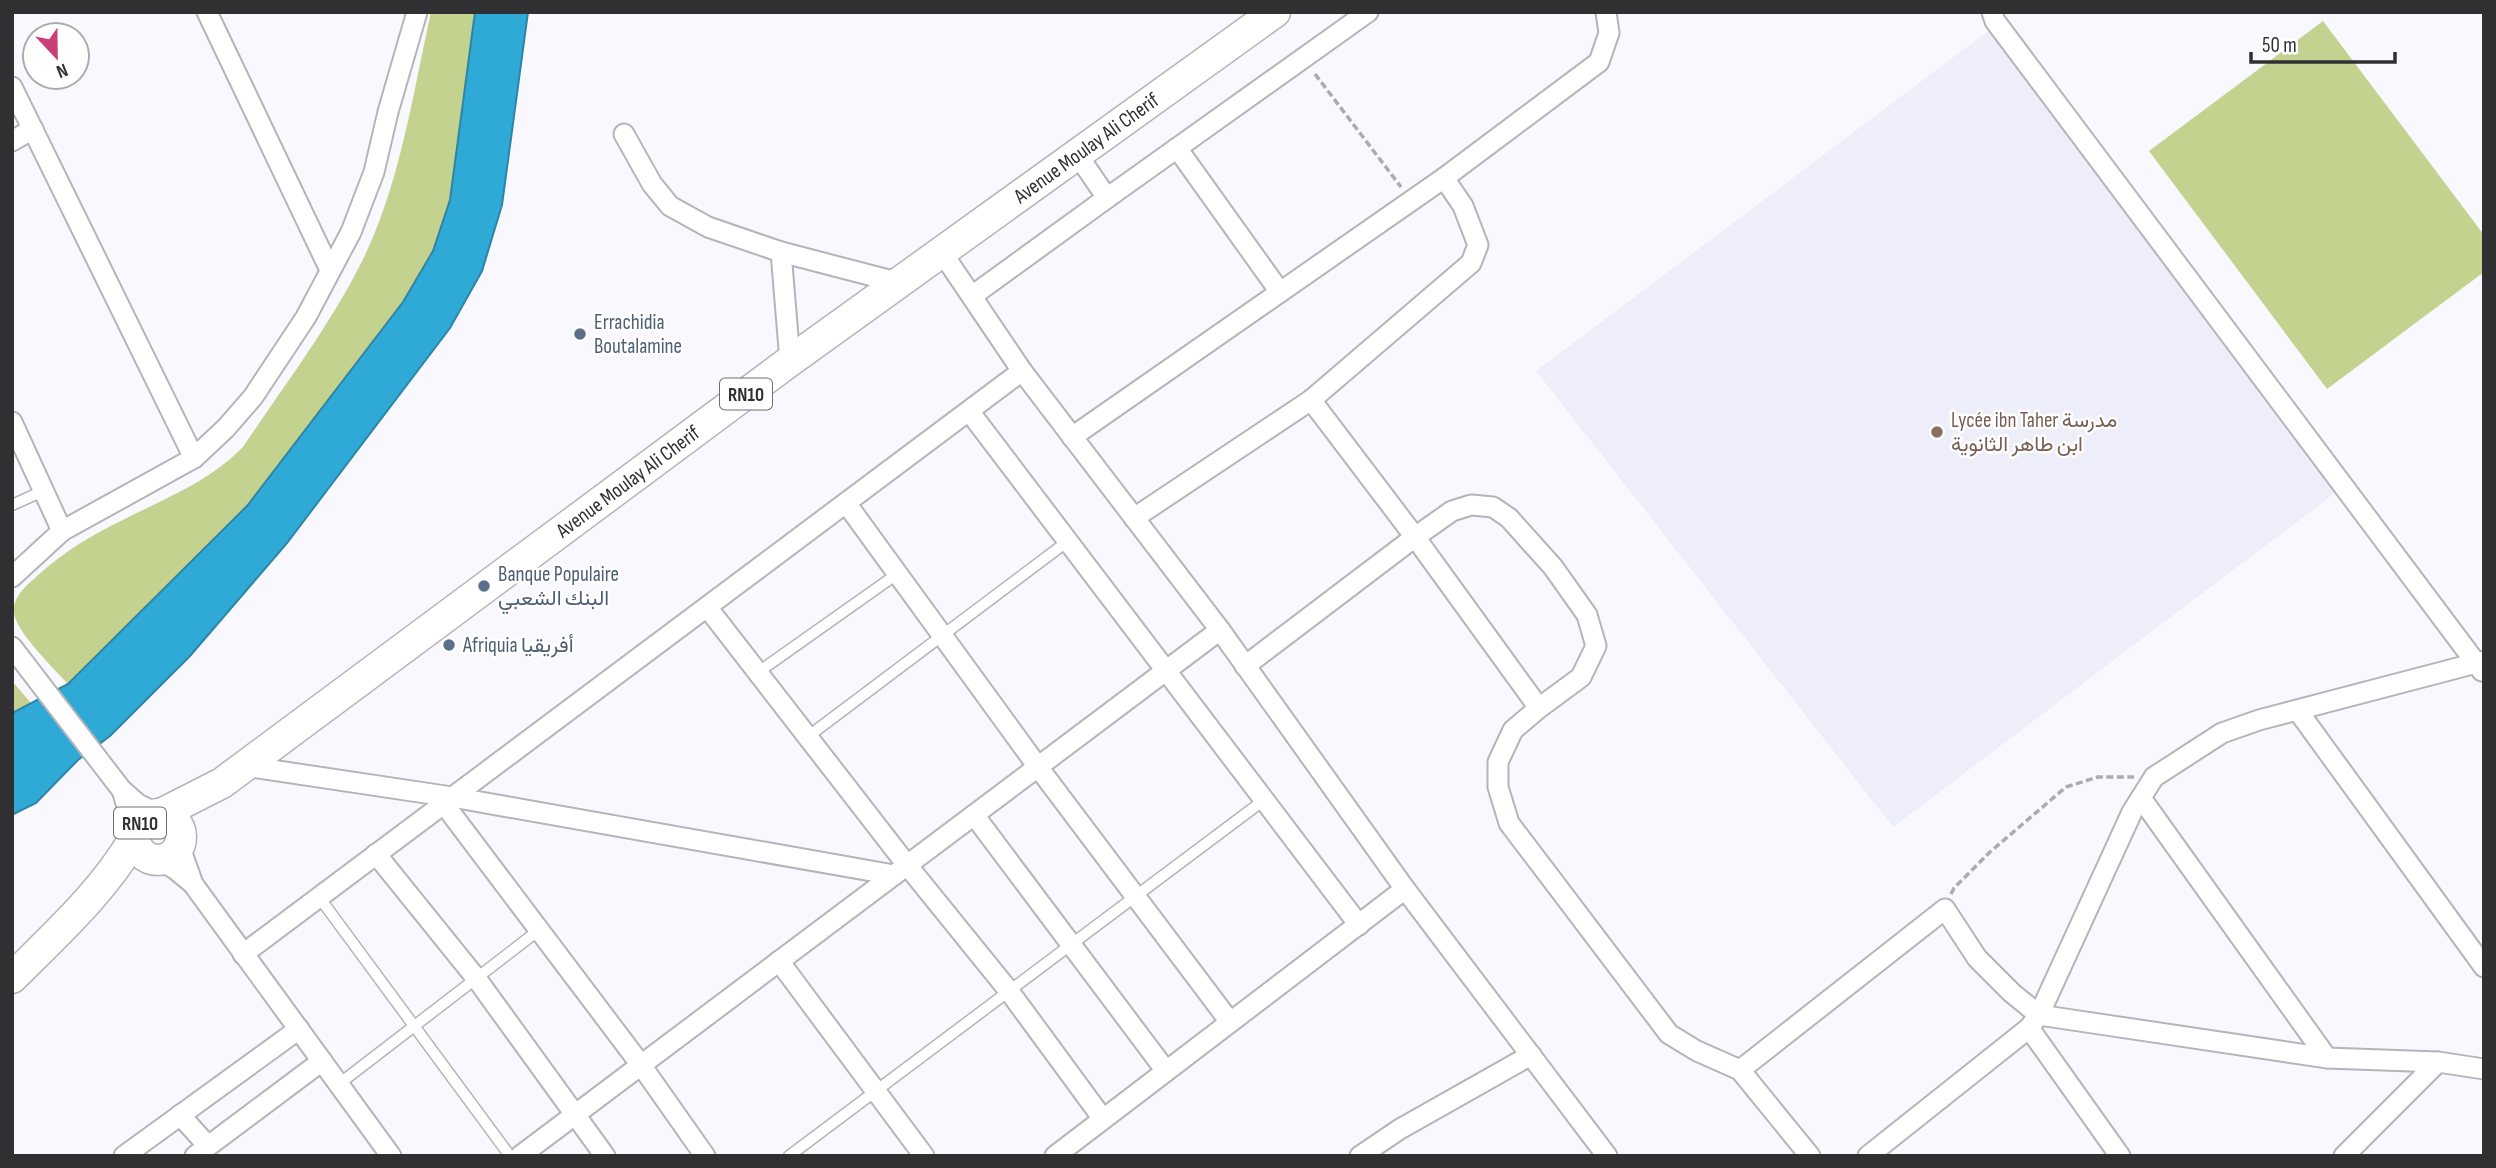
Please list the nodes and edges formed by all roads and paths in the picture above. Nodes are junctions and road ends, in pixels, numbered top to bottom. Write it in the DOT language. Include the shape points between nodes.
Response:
graph roads {
  1 [pos="207,12"];
  2 [pos="417,12"];
  3 [pos="1275,12"];
  4 [pos="1368,12"];
  5 [pos="1605,12"];
  6 [pos="1992,12"];
  7 [pos="1303,58"];
  8 [pos="12,87"];
  9 [pos="33,129"];
  10 [pos="624,134"];
  11 [pos="12,141"];
  12 [pos="1177,148"];
  13 [pos="1077,154"];
  14 [pos="1444,178"];
  15 [pos="1107,198"];
  16 [pos="1411,201"];
  17 [pos="941,251"];
  18 [pos="781,252"];
  19 [pos="330,270"];
  20 [pos="900,283"];
  21 [pos="1280,292"];
  22 [pos="972,296"];
  23 [pos="790,361"];
  24 [pos="1022,371"];
  25 [pos="1311,400"];
  26 [pos="969,411"];
  27 [pos="12,422"];
  28 [pos="1072,437"];
  29 [pos="194,458"];
  30 [pos="43,491"];
  31 [pos="846,503"];
  32 [pos="12,505"];
  33 [pos="1134,518"];
  34 [pos="62,531"];
  35 [pos="1415,537"];
  36 [pos="1068,541"];
  37 [pos="897,574"];
  38 [pos="12,577"];
  39 [pos="707,607"];
  40 [pos="1220,630"];
  41 [pos="942,636"];
  42 [pos="12,647"];
  43 [pos="1245,666"];
  44 [pos="2482,666"];
  45 [pos="1166,671"];
  46 [pos="757,674"];
  47 [pos="1539,708"];
  48 [pos="2298,711"];
  49 [pos="806,738"];
  50 [pos="1038,767"];
  51 [pos="234,774"];
  52 [pos="2154,777"];
  53 [pos="121,789"];
  54 [pos="2141,798"];
  55 [pos="1264,800"];
  56 [pos="448,801"];
  57 [pos="160,814"];
  58 [pos="974,815"];
  59 [pos="135,835"];
  60 [pos="169,852"];
  61 [pos="376,854"];
  62 [pos="900,870"];
  63 [pos="1405,889"];
  64 [pos="1136,896"];
  65 [pos="319,897"];
  66 [pos="92,899"];
  67 [pos="1945,909"];
  68 [pos="1359,925"];
  69 [pos="539,930"];
  70 [pos="1071,945"];
  71 [pos="243,954"];
  72 [pos="779,961"];
  73 [pos="2484,967"];
  74 [pos="12,978"];
  75 [pos="476,978"];
  76 [pos="1009,991"];
  77 [pos="1230,1022"];
  78 [pos="2034,1022"];
  79 [pos="413,1026"];
  80 [pos="299,1030"];
  81 [pos="1531,1055"];
  82 [pos="2327,1058"];
  83 [pos="322,1061"];
  84 [pos="2438,1062"];
  85 [pos="641,1065"];
  86 [pos="2484,1069"];
  87 [pos="1740,1070"];
  88 [pos="1166,1071"];
  89 [pos="339,1084"];
  90 [pos="876,1091"];
  91 [pos="575,1114"];
  92 [pos="180,1115"];
  93 [pos="1103,1119"];
  94 [pos="201,1151"];
  95 [pos="1069,1152"];
  96 [pos="124,1156"];
  97 [pos="391,1156"];
  98 [pos="510,1156"];
  99 [pos="520,1156"];
  100 [pos="605,1156"];
  101 [pos="705,1156"];
  102 [pos="789,1156"];
  103 [pos="924,1156"];
  104 [pos="1360,1156"];
  105 [pos="1607,1156"];
  106 [pos="1810,1156"];
  107 [pos="1868,1156"];
  108 [pos="2120,1156"];
  109 [pos="2344,1156"];
  1 -- 19 [label="street"];
  2 -- 19 [label="street" via="374,172 351,232"];
  3 -- 13 [label="main road, Avenue Moulay Ali Cherif / RN10"];
  4 -- 7 [label="street"];
  5 -- 14 [label="street" via="1609,33 1599,62"];
  6 -- 44 [label="street"];
  7 -- 12 [label="street"];
  7 -- 16 [label="path"];
  8 -- 9 [label="street"];
  9 -- 11 [label="street"];
  9 -- 29 [label="street"];
  10 -- 18 [label="street" via="670,206 708,227"];
  12 -- 15 [label="street"];
  12 -- 21 [label="street"];
  13 -- 15 [label="street"];
  13 -- 17 [label="main road, Avenue Moulay Ali Cherif / RN10"];
  14 -- 16 [label="street"];
  14 -- 25 [label="street" via="1463,206 1478,245 1471,262"];
  15 -- 22 [label="street"];
  16 -- 21 [label="street"];
  17 -- 20 [label="main road, Avenue Moulay Ali Cherif / RN10"];
  17 -- 22 [label="street"];
  18 -- 20 [label="street"];
  18 -- 23 [label="street"];
  19 -- 29 [label="street" via="306,317 253,397"];
  20 -- 23 [label="main road, Avenue Moulay Ali Cherif / RN10"];
  21 -- 28 [label="street"];
  22 -- 24 [label="street"];
  23 -- 51 [label="main road, Avenue Moulay Ali Cherif / RN10"];
  24 -- 26 [label="street"];
  24 -- 28 [label="street"];
  25 -- 33 [label="street"];
  25 -- 35 [label="street"];
  26 -- 31 [label="street"];
  26 -- 36 [label="street"];
  27 -- 30 [label="street"];
  28 -- 33 [label="street"];
  29 -- 34 [label="street"];
  30 -- 32 [label="lane"];
  30 -- 34 [label="street"];
  31 -- 37 [label="street"];
  31 -- 39 [label="street"];
  33 -- 40 [label="street"];
  34 -- 38 [label="street"];
  35 -- 43 [label="street"];
  35 -- 47 [label="street"];
  35 -- 47 [label="street" via="1452,511 1471,505 1493,506 1553,567 1587,615 1596,646 1581,677"];
  36 -- 41 [label="lane"];
  36 -- 45 [label="street"];
  37 -- 41 [label="street"];
  37 -- 46 [label="lane"];
  39 -- 46 [label="street"];
  39 -- 56 [label="street"];
  40 -- 43 [label="street"];
  40 -- 45 [label="street"];
  41 -- 49 [label="lane"];
  41 -- 50 [label="street"];
  42 -- 53 [label="street"];
  43 -- 63 [label="street"];
  44 -- 48 [label="street"];
  45 -- 50 [label="street"];
  45 -- 55 [label="street"];
  46 -- 49 [label="street"];
  47 -- 87 [label="street" via="1513,730 1498,762 1498,787 1509,823 1669,1034"];
  48 -- 52 [label="street" via="2222,733"];
  48 -- 73 [label="street"];
  49 -- 62 [label="street"];
  50 -- 58 [label="street"];
  50 -- 64 [label="street"];
  51 -- 56 [label="street"];
  51 -- 57 [label="main road, RN10"];
  51 -- 60 [label="main road, RN10"];
  52 -- 54 [label="street"];
  52 -- 67 [label="path" via="2098,778 2066,787 1954,888"];
  53 -- 57 [label="street"];
  53 -- 59 [label="street"];
  54 -- 78 [label="street"];
  54 -- 82 [label="street"];
  55 -- 64 [label="lane"];
  55 -- 68 [label="street"];
  56 -- 61 [label="street"];
  56 -- 62 [label="street"];
  56 -- 69 [label="street"];
  57 -- 59 [label="main road, RN10" via="146,817"];
  57 -- 60 [label="main road, RN10" via="174,821 181,834"];
  58 -- 62 [label="street"];
  58 -- 70 [label="street"];
  59 -- 60 [label="main road, RN10" via="138,849 149,858"];
  59 -- 66 [label="main road, RN10"];
  60 -- 66 [label="main road, RN10"];
  60 -- 71 [label="street"];
  61 -- 65 [label="street"];
  61 -- 75 [label="street"];
  62 -- 72 [label="street"];
  62 -- 76 [label="street"];
  63 -- 68 [label="street"];
  63 -- 81 [label="street"];
  64 -- 70 [label="lane"];
  64 -- 77 [label="street"];
  65 -- 71 [label="street"];
  65 -- 79 [label="lane"];
  66 -- 74 [label="main road, RN10"];
  67 -- 78 [label="street" via="1977,958"];
  67 -- 87 [label="street"];
  68 -- 77 [label="street"];
  69 -- 75 [label="lane"];
  69 -- 85 [label="street"];
  70 -- 76 [label="lane"];
  70 -- 88 [label="street"];
  71 -- 80 [label="street"];
  72 -- 85 [label="street"];
  72 -- 90 [label="street"];
  75 -- 79 [label="lane"];
  75 -- 91 [label="street"];
  76 -- 90 [label="lane"];
  76 -- 93 [label="street"];
  77 -- 88 [label="street"];
  78 -- 82 [label="street"];
  78 -- 107 [label="street"];
  78 -- 108 [label="street"];
  79 -- 89 [label="lane"];
  79 -- 98 [label="lane"];
  80 -- 83 [label="street"];
  80 -- 92 [label="street"];
  81 -- 104 [label="street"];
  81 -- 105 [label="street"];
  82 -- 84 [label="street"];
  83 -- 89 [label="street"];
  83 -- 94 [label="street"];
  84 -- 86 [label="street"];
  84 -- 109 [label="street"];
  85 -- 91 [label="street"];
  85 -- 101 [label="street"];
  87 -- 106 [label="street"];
  88 -- 93 [label="street"];
  89 -- 97 [label="street"];
  90 -- 102 [label="lane"];
  90 -- 103 [label="street"];
  91 -- 99 [label="street"];
  91 -- 100 [label="street"];
  92 -- 94 [label="street"];
  92 -- 96 [label="street"];
  93 -- 95 [label="street"];
}
